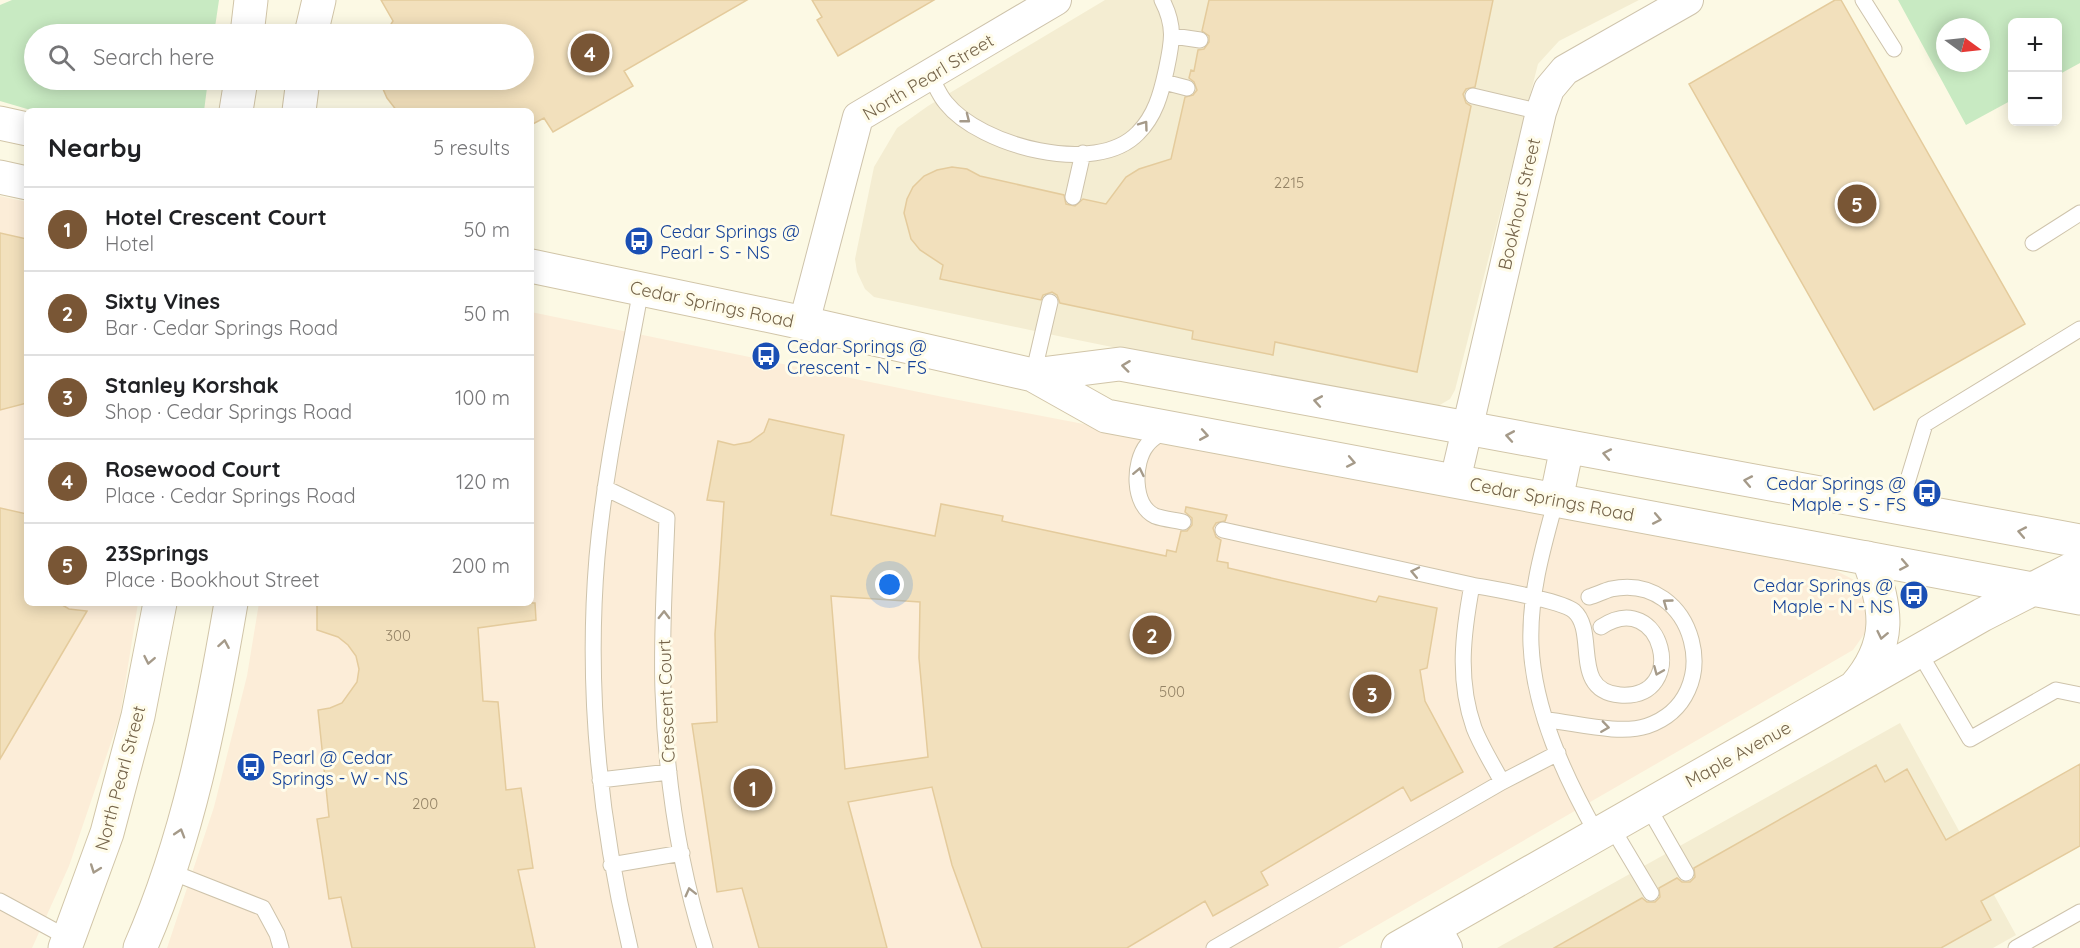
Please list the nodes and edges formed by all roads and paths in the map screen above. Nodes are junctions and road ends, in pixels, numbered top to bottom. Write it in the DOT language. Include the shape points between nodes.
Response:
graph roads {
  1 [pos="251,0"];
  2 [pos="320,0"];
  3 [pos="1056,0"];
  4 [pos="1162,0"];
  5 [pos="1688,0"];
  6 [pos="1863,0"];
  7 [pos="248,24"];
  8 [pos="314,24"];
  9 [pos="1173,36"];
  10 [pos="1200,40"];
  11 [pos="1894,49"];
  12 [pos="930,75"];
  13 [pos="1164,82"];
  14 [pos="1187,88"];
  15 [pos="239,90"];
  16 [pos="302,90"];
  17 [pos="1473,96"];
  18 [pos="236,108"];
  19 [pos="299,108"];
  20 [pos="1541,112"];
  21 [pos="0,123"];
  22 [pos="24,128"];
  23 [pos="1083,153"];
  24 [pos="0,177"];
  25 [pos="24,182"];
  26 [pos="1073,197"];
  27 [pos="2080,213"];
  28 [pos="2033,243"];
  29 [pos="534,267"];
  30 [pos="641,289"];
  31 [pos="1050,302"];
  32 [pos="804,323"];
  33 [pos="2080,329"];
  34 [pos="1032,375"];
  35 [pos="1466,428"];
  36 [pos="1168,429"];
  37 [pos="1567,447"];
  38 [pos="1455,481"];
  39 [pos="605,488"];
  40 [pos="1556,500"];
  41 [pos="1904,510"];
  42 [pos="1183,522"];
  43 [pos="1223,530"];
  44 [pos="2080,541"];
  45 [pos="1868,558"];
  46 [pos="2080,565"];
  47 [pos="1472,585"];
  48 [pos="2035,590"];
  49 [pos="1589,597"];
  50 [pos="1534,598"];
  51 [pos="2080,598"];
  52 [pos="159,606"];
  53 [pos="230,606"];
  54 [pos="1601,627"];
  55 [pos="1919,652"];
  56 [pos="1853,690"];
  57 [pos="2080,695"];
  58 [pos="1547,720"];
  59 [pos="1558,753"];
  60 [pos="669,772"];
  61 [pos="600,780"];
  62 [pos="1502,782"];
  63 [pos="1647,806"];
  64 [pos="1604,830"];
  65 [pos="682,853"];
  66 [pos="611,865"];
  67 [pos="169,871"];
  68 [pos="1686,873"];
  69 [pos="1651,893"];
  70 [pos="0,901"];
  71 [pos="2080,912"];
  72 [pos="1441,937"];
  73 [pos="68,943"];
  74 [pos="140,948"];
  75 [pos="281,948"];
  76 [pos="630,948"];
  77 [pos="705,948"];
  78 [pos="1214,948"];
  79 [pos="1398,948"];
  80 [pos="2016,948"];
  1 -- 7 [label="main road"];
  2 -- 8 [label="main road"];
  3 -- 12 [label="street, North Pearl Street"];
  4 -- 9 [label="lane"];
  5 -- 20 [label="street, Bookhout Street" via="1565,70 1549,88"];
  6 -- 11 [label="lane"];
  9 -- 10 [label="lane"];
  9 -- 13 [label="lane"];
  12 -- 23 [label="lane, one-way" via="946,104 975,126 1013,146 1056,154"];
  12 -- 32 [label="street, North Pearl Street" via="858,117"];
  13 -- 14 [label="lane"];
  23 -- 13 [label="lane, one-way" via="1113,150 1137,134 1155,110"];
  15 -- 18 [label="main road"];
  16 -- 19 [label="main road"];
  17 -- 20 [label="lane"];
  20 -- 35 [label="street, Bookhout Street"];
  21 -- 22 [label="main road"];
  23 -- 26 [label="lane"];
  24 -- 25 [label="main road"];
  27 -- 28 [label="lane"];
  29 -- 30 [label="main road, Cedar Springs Road"];
  30 -- 32 [label="main road, Cedar Springs Road"];
  30 -- 39 [label="lane"];
  31 -- 34 [label="lane"];
  32 -- 34 [label="main road, Cedar Springs Road"];
  33 -- 41 [label="lane" via="1925,424 1907,483"];
  35 -- 34 [label="main road, Cedar Springs Road, one-way" via="1120,364"];
  34 -- 36 [label="main road, Cedar Springs Road" via="1106,417"];
  37 -- 35 [label="main road, Cedar Springs Road, one-way"];
  35 -- 38 [label="street, Bookhout Street"];
  36 -- 38 [label="main road, Cedar Springs Road, one-way"];
  42 -- 36 [label="lane, one-way" via="1154,516 1135,488 1143,451"];
  37 -- 40 [label="main road"];
  41 -- 37 [label="main road, Cedar Springs Road, one-way"];
  38 -- 40 [label="main road, Cedar Springs Road"];
  60 -- 39 [label="lane, Crescent Court, one-way" via="663,691 667,518"];
  39 -- 61 [label="lane" via="593,624 593,693"];
  40 -- 45 [label="main road, Cedar Springs Road, one-way"];
  40 -- 50 [label="lane" via="1539,561"];
  44 -- 41 [label="main road, Cedar Springs Road, one-way"];
  47 -- 43 [label="lane, one-way"];
  45 -- 48 [label="main road, Cedar Springs Road, one-way"];
  45 -- 56 [label="main road, one-way" via="1881,591 1884,627 1868,673"];
  46 -- 48 [label="main road, Maple Avenue"];
  47 -- 50 [label="lane"];
  47 -- 62 [label="lane" via="1463,635 1463,688 1474,729"];
  48 -- 51 [label="main road, Cedar Springs Road"];
  48 -- 55 [label="main road, Maple Avenue"];
  58 -- 49 [label="lane, one-way" via="1626,730 1648,725 1669,714 1685,696 1693,675 1695,651 1689,629 1676,609 1657,595 1635,588 1611,589"];
  54 -- 50 [label="lane, one-way" via="1621,619 1634,620 1656,635 1663,660 1652,684 1628,695 1603,689 1588,668 1582,621 1572,609"];
  50 -- 58 [label="lane" via="1531,644 1536,688"];
  52 -- 73 [label="main road, North Pearl Street, one-way" via="138,716 107,833"];
  67 -- 53 [label="main road, one-way" via="216,689"];
  55 -- 56 [label="main road, Maple Avenue"];
  55 -- 57 [label="lane" via="1970,739 2056,690"];
  56 -- 63 [label="main road, Maple Avenue"];
  58 -- 59 [label="lane"];
  59 -- 62 [label="lane"];
  59 -- 64 [label="lane"];
  60 -- 61 [label="lane"];
  60 -- 65 [label="lane, Crescent Court"];
  61 -- 66 [label="lane"];
  62 -- 78 [label="lane"];
  63 -- 64 [label="main road, Maple Avenue"];
  63 -- 68 [label="lane"];
  64 -- 69 [label="lane"];
  64 -- 72 [label="main road, Maple Avenue"];
  65 -- 66 [label="lane"];
  77 -- 65 [label="lane, Crescent Court, one-way"];
  66 -- 76 [label="lane"];
  67 -- 74 [label="main road"];
  67 -- 75 [label="lane" via="263,908"];
  70 -- 73 [label="lane"];
  71 -- 80 [label="lane"];
  72 -- 79 [label="main road, Maple Avenue"];
}
